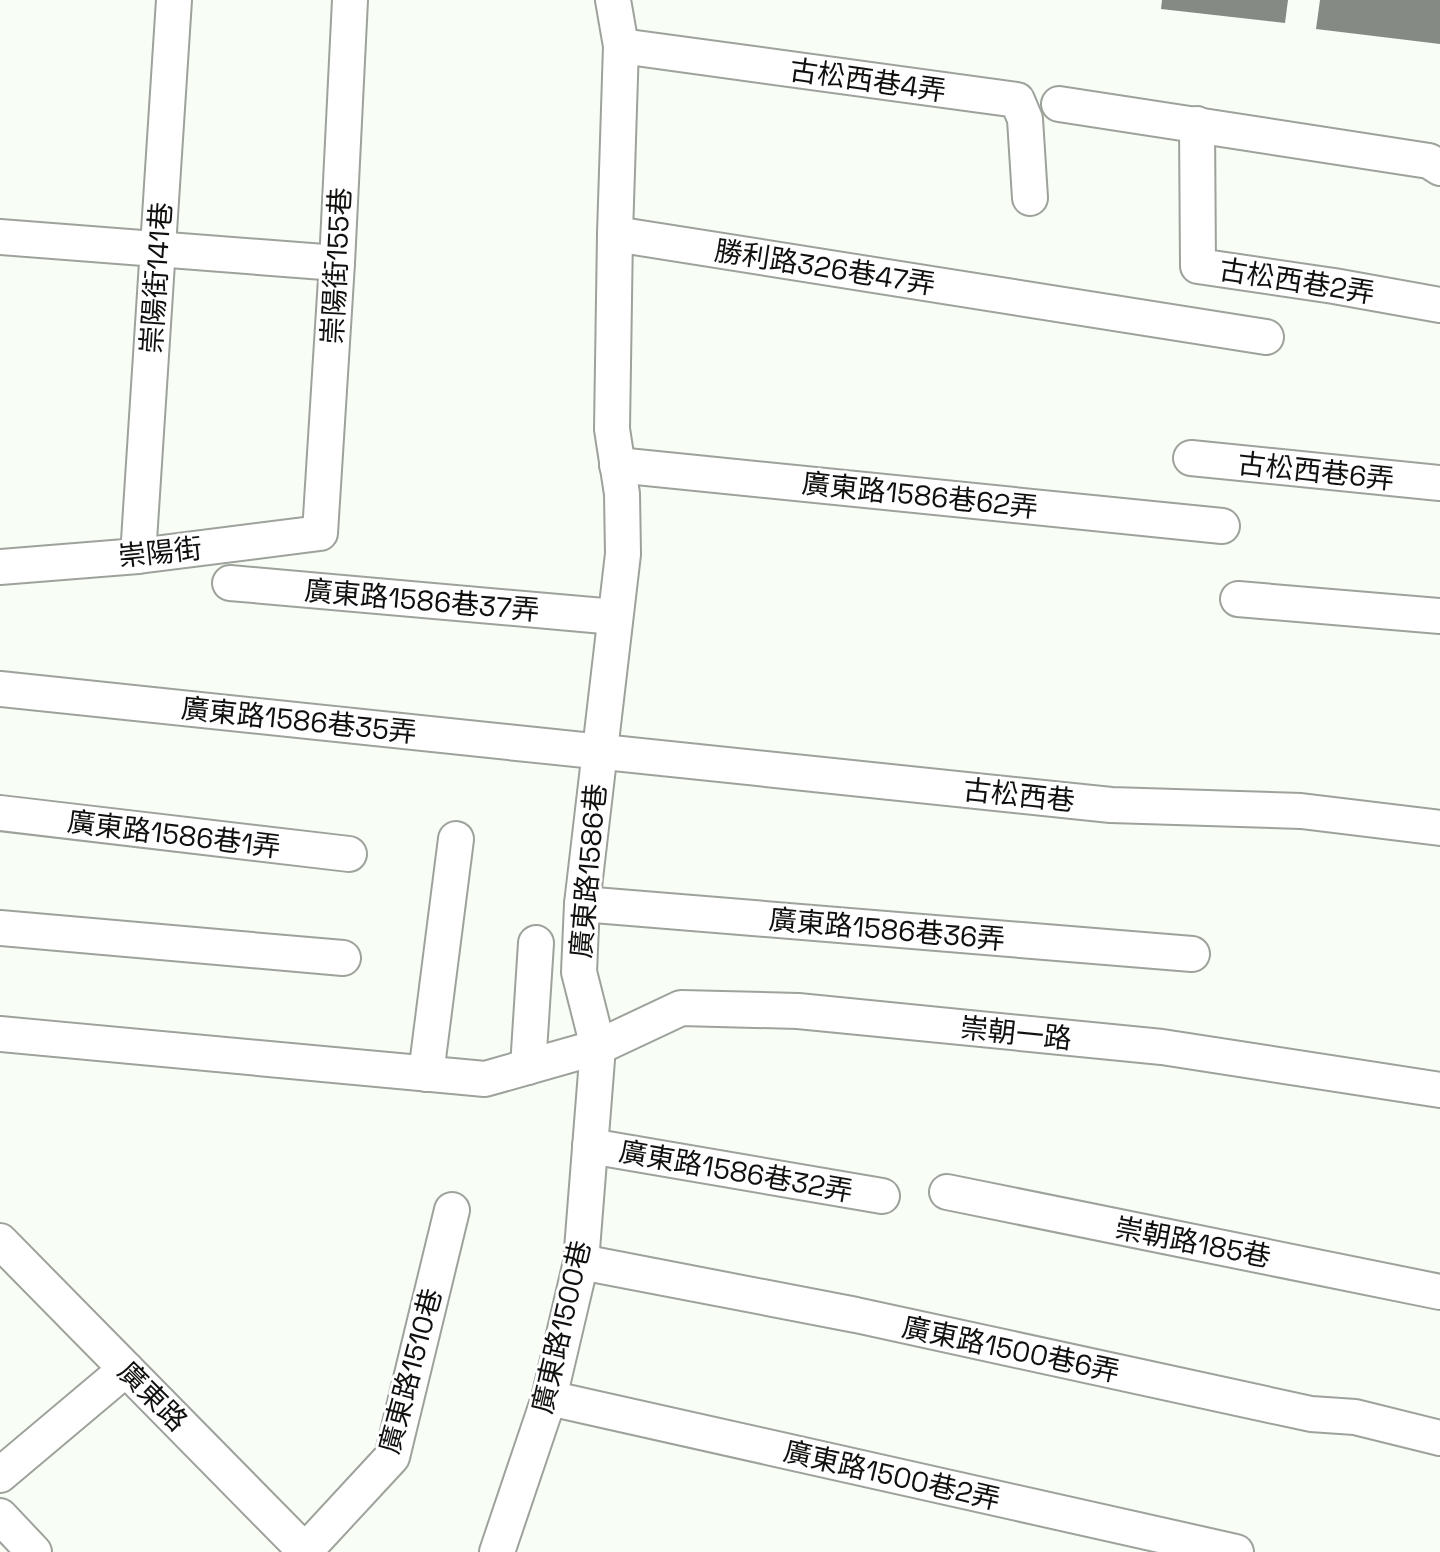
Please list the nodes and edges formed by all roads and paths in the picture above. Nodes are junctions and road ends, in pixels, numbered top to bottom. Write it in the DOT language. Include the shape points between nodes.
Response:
graph roads {
  1 [pos="174,0"];
  2 [pos="350,0"];
  3 [pos="613,0"];
  4 [pos="621,46"];
  5 [pos="1059,104"];
  6 [pos="1197,124"];
  7 [pos="1440,168"];
  8 [pos="1030,198"];
  9 [pos="615,234"];
  10 [pos="0,237"];
  11 [pos="158,249"];
  12 [pos="337,263"];
  13 [pos="1440,305"];
  14 [pos="1266,337"];
  15 [pos="1191,458"];
  16 [pos="617,465"];
  17 [pos="1440,483"];
  18 [pos="1222,526"];
  19 [pos="320,533"];
  20 [pos="138,556"];
  21 [pos="0,567"];
  22 [pos="230,583"];
  23 [pos="1238,599"];
  24 [pos="1440,616"];
  25 [pos="615,617"];
  26 [pos="0,689"];
  27 [pos="598,750"];
  28 [pos="0,813"];
  29 [pos="1440,828"];
  30 [pos="456,839"];
  31 [pos="349,854"];
  32 [pos="582,904"];
  33 [pos="0,928"];
  34 [pos="536,943"];
  35 [pos="1192,954"];
  36 [pos="343,958"];
  37 [pos="0,1034"];
  38 [pos="598,1047"];
  39 [pos="528,1067"];
  40 [pos="426,1074"];
  41 [pos="1440,1090"];
  42 [pos="590,1146"];
  43 [pos="947,1192"];
  44 [pos="882,1196"];
  45 [pos="452,1210"];
  46 [pos="0,1241"];
  47 [pos="581,1262"];
  48 [pos="1440,1292"];
  49 [pos="126,1369"];
  50 [pos="549,1398"];
  51 [pos="1440,1438"];
  52 [pos="0,1475"];
  53 [pos="0,1516"];
  54 [pos="305,1551"];
  55 [pos="34,1552"];
  56 [pos="497,1552"];
  57 [pos="1236,1552"];
  1 -- 11 [label="street, 崇陽街141巷"];
  2 -- 12 [label="street, 崇陽街155巷"];
  3 -- 4 [label="street"];
  4 -- 8 [label="street, 古松西巷4弄" via="1017,100 1025,119"];
  4 -- 9 [label="street"];
  5 -- 6 [label="street"];
  6 -- 7 [label="street" via="1429,161"];
  6 -- 13 [label="street, 古松西巷2弄" via="1198,266"];
  9 -- 14 [label="street, 勝利路326巷47弄"];
  9 -- 16 [label="street, 廣東路1586巷" via="612,429"];
  10 -- 11 [label="street"];
  11 -- 12 [label="street"];
  11 -- 20 [label="street, 崇陽街141巷"];
  12 -- 19 [label="street, 崇陽街155巷"];
  15 -- 17 [label="street, 古松西巷6弄"];
  16 -- 18 [label="street, 廣東路1586巷62弄"];
  16 -- 25 [label="street, 廣東路1586巷" via="623,554"];
  19 -- 20 [label="street, 崇陽街"];
  20 -- 21 [label="street, 崇陽街"];
  22 -- 25 [label="street, 廣東路1586巷37弄"];
  23 -- 24 [label="street"];
  25 -- 27 [label="street, 廣東路1586巷"];
  26 -- 27 [label="street, 廣東路1586巷35弄"];
  27 -- 29 [label="street, 古松西巷" via="1111,805 1301,811"];
  27 -- 32 [label="street, 廣東路1586巷"];
  28 -- 31 [label="street, 廣東路1586巷1弄"];
  30 -- 40 [label="street"];
  32 -- 35 [label="street, 廣東路1586巷36弄"];
  32 -- 38 [label="street, 廣東路1586巷" via="579,972"];
  33 -- 36 [label="street"];
  34 -- 39 [label="street"];
  37 -- 40 [label="street"];
  38 -- 39 [label="street"];
  38 -- 41 [label="street, 崇朝一路" via="681,1008 798,1011 1162,1047"];
  38 -- 42 [label="street, 廣東路1500巷"];
  39 -- 40 [label="street" via="485,1079"];
  42 -- 44 [label="street, 廣東路1586巷32弄"];
  42 -- 47 [label="street, 廣東路1500巷"];
  43 -- 48 [label="street, 崇朝路185巷"];
  45 -- 54 [label="street, 廣東路1510巷" via="392,1457"];
  46 -- 49 [label="street, 廣東路"];
  47 -- 50 [label="street, 廣東路1500巷"];
  47 -- 51 [label="street, 廣東路1500巷6弄"];
  49 -- 52 [label="street"];
  49 -- 54 [label="street, 廣東路"];
  50 -- 56 [label="street, 廣東路1500巷"];
  50 -- 57 [label="street, 廣東路1500巷2弄"];
  53 -- 55 [label="street"];
}
